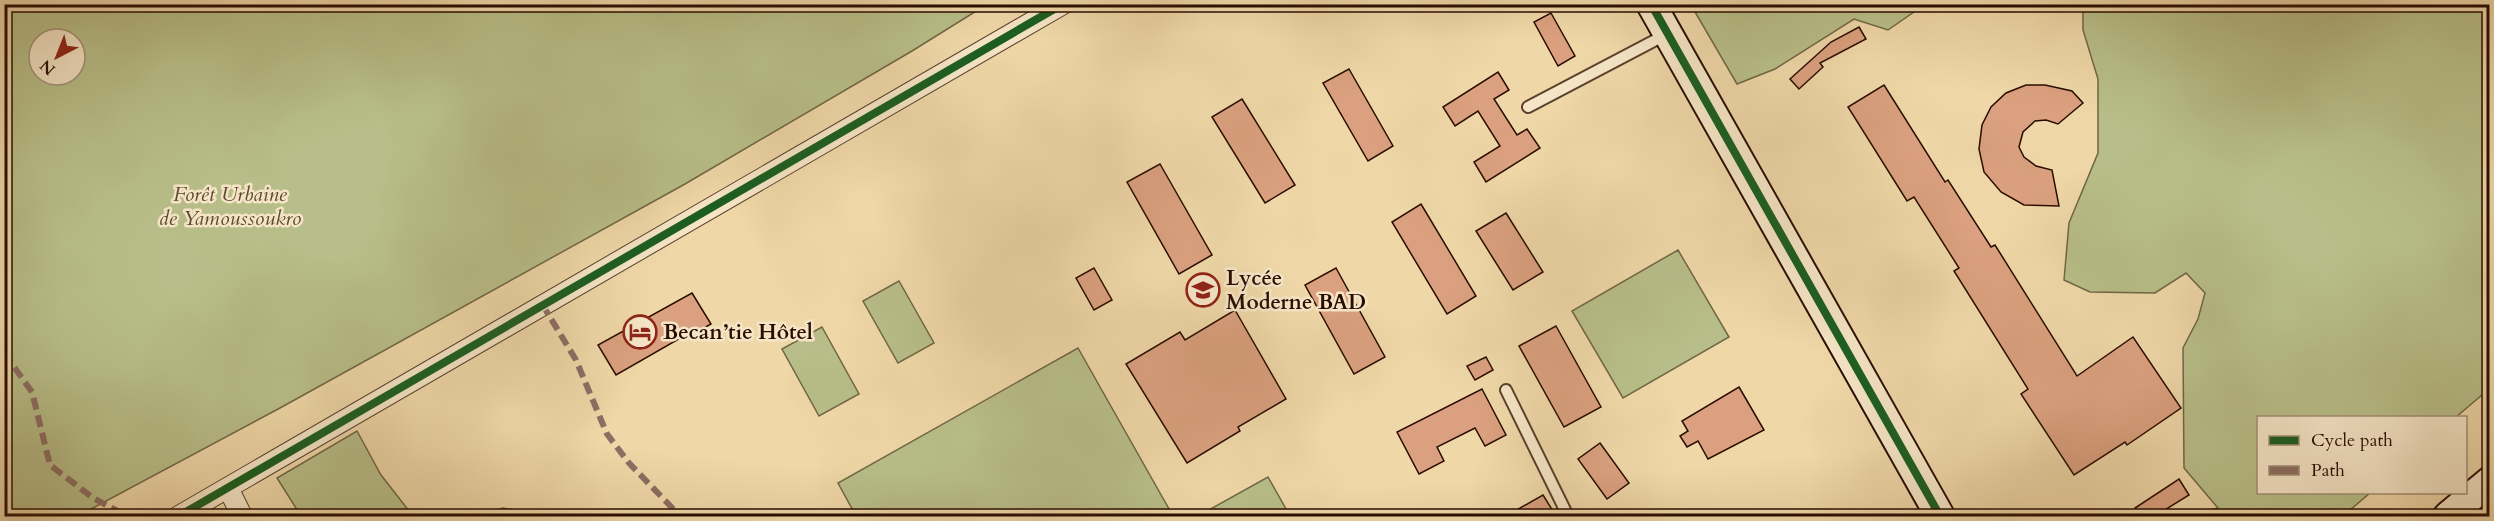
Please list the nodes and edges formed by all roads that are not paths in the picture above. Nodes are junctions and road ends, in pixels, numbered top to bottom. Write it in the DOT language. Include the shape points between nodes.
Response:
graph roads {
  1 [pos="1063,4"];
  2 [pos="1651,4"];
  3 [pos="1667,34"];
  4 [pos="1528,107"];
  5 [pos="1506,390"];
  6 [pos="2490,481"];
  7 [pos="228,488"];
  8 [pos="179,516"];
  9 [pos="242,516"];
  10 [pos="1568,516"];
  11 [pos="1940,516"];
  12 [pos="2448,516"];
  1 -- 7 [label="street"];
  2 -- 3 [label="street"];
  3 -- 4 [label="lane"];
  3 -- 11 [label="street"];
  5 -- 10 [label="lane"];
  6 -- 12 [label="street"];
  7 -- 8 [label="street"];
  7 -- 9 [label="street"];
}
